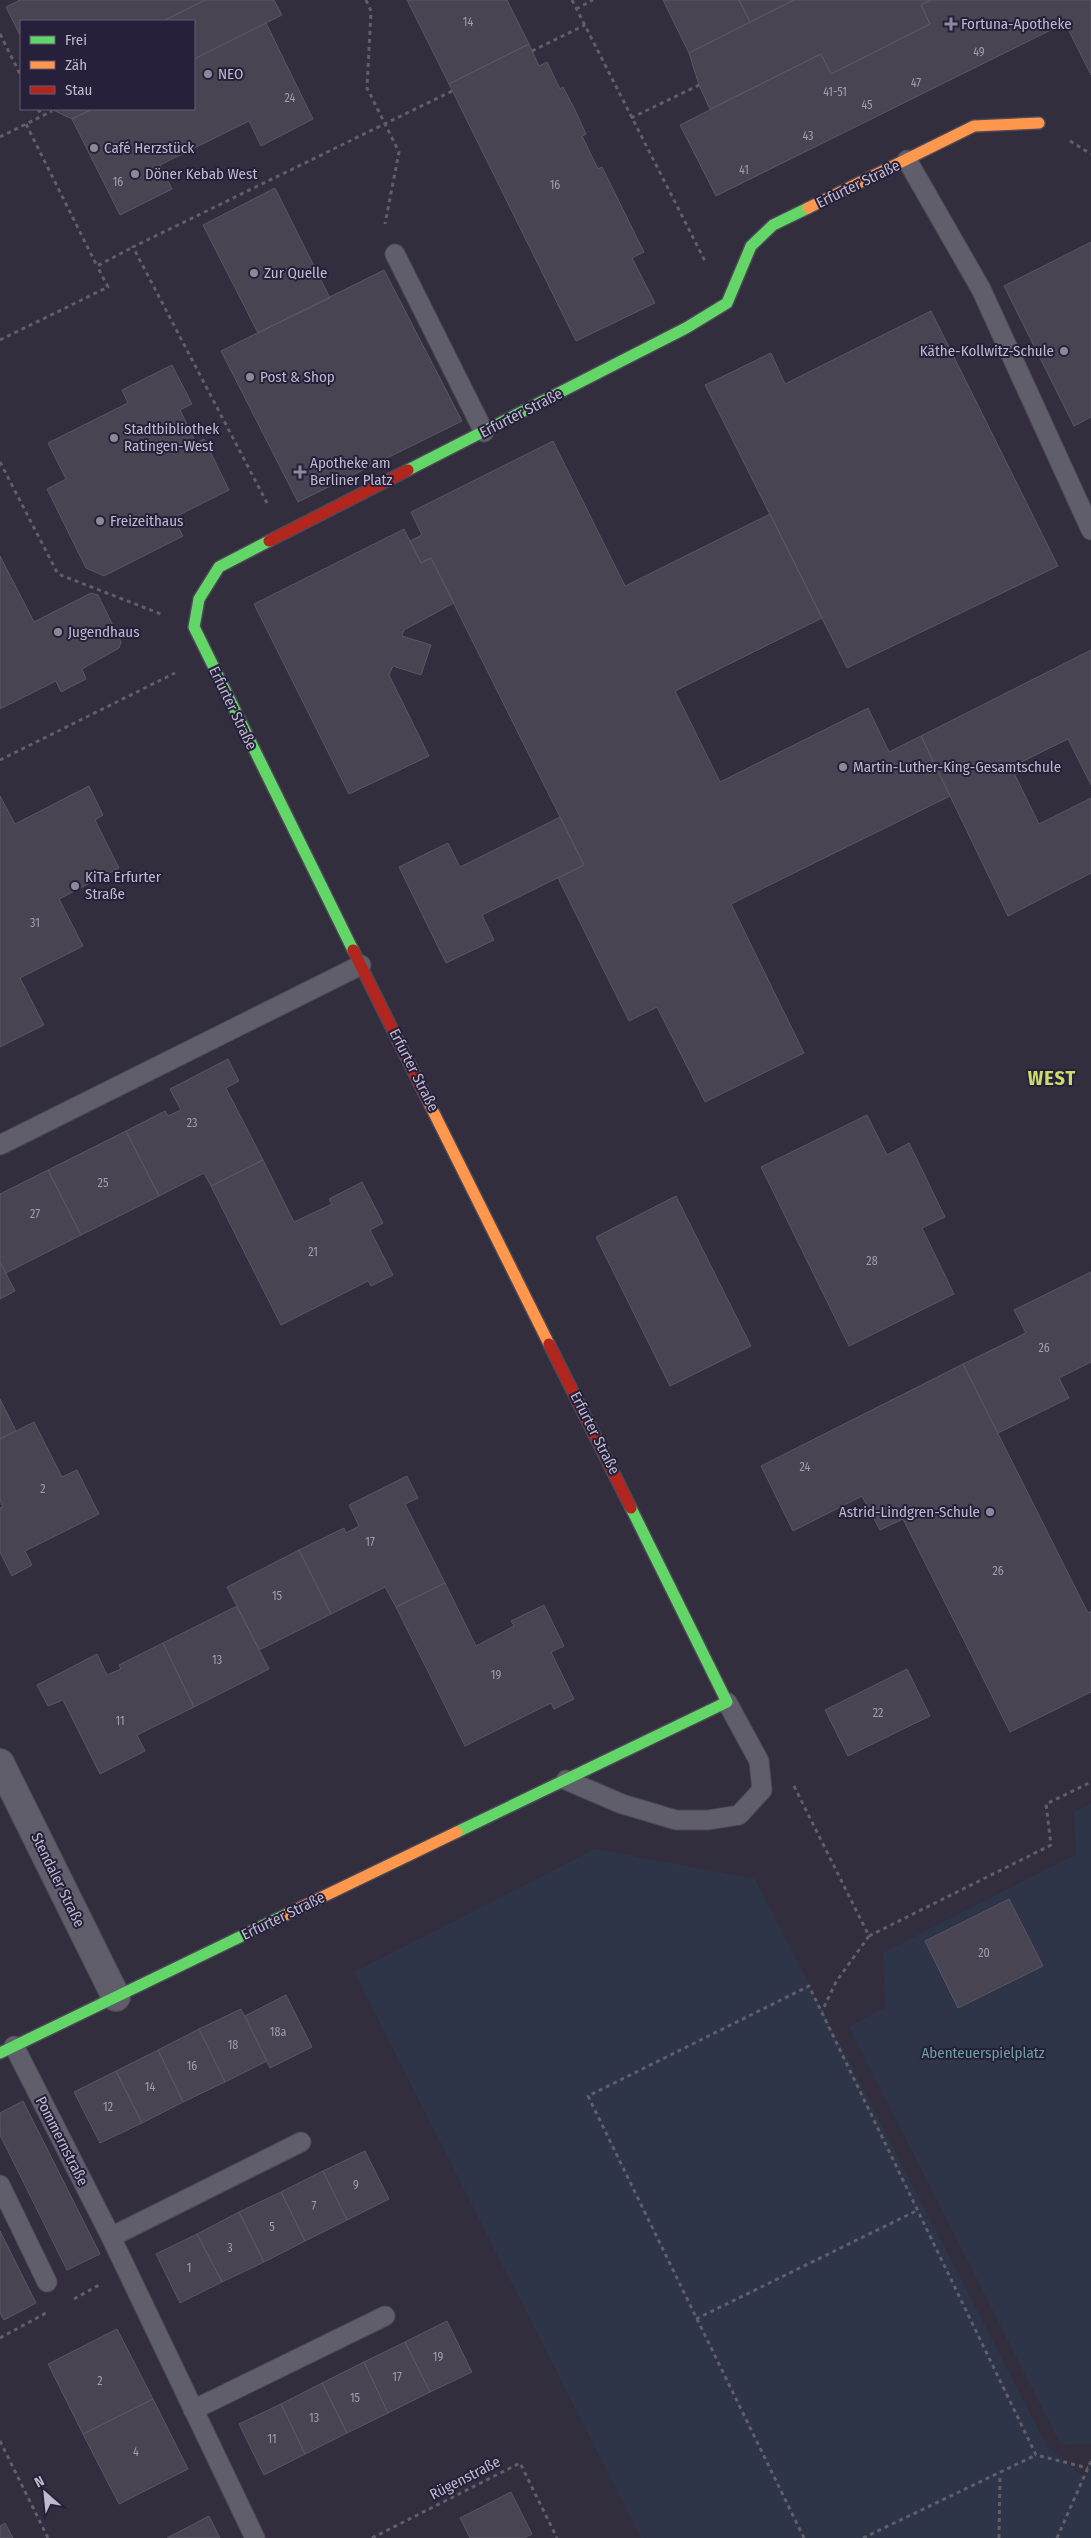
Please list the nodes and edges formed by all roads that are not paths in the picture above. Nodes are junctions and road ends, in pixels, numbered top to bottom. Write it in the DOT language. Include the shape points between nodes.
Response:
graph roads {
  1 [pos="1039,123"];
  2 [pos="907,160"];
  3 [pos="395,254"];
  4 [pos="484,432"];
  5 [pos="1091,530"];
  6 [pos="361,965"];
  7 [pos="0,1145"];
  8 [pos="727,1702"];
  9 [pos="0,1763"];
  10 [pos="566,1780"];
  11 [pos="116,1997"];
  12 [pos="7,2049"];
  13 [pos="301,2142"];
  14 [pos="0,2185"];
  15 [pos="111,2237"];
  16 [pos="47,2282"];
  17 [pos="385,2316"];
  18 [pos="193,2410"];
  19 [pos="255,2538"];
  1 -- 2 [label="street, Erfurter Straße" via="974,126"];
  2 -- 4 [label="street, Erfurter Straße" via="773,225 751,246 728,303"];
  2 -- 5 [label="lane" via="981,289"];
  3 -- 4 [label="lane"];
  4 -- 6 [label="street, Erfurter Straße" via="219,567 199,599 194,627 207,657"];
  6 -- 7 [label="lane"];
  6 -- 8 [label="street, Erfurter Straße"];
  8 -- 10 [label="street, Erfurter Straße"];
  8 -- 10 [label="lane, Erfurter Straße" via="759,1761 762,1790 739,1815 708,1820 676,1820 622,1804"];
  9 -- 11 [label="street, Stendaler Straße"];
  10 -- 11 [label="street, Erfurter Straße"];
  11 -- 12 [label="street, Erfurter Straße"];
  12 -- 15 [label="lane, Pommernstraße"];
  13 -- 15 [label="lane"];
  14 -- 16 [label="lane"];
  15 -- 18 [label="lane, Pommernstraße"];
  17 -- 18 [label="lane"];
  18 -- 19 [label="lane, Pommernstraße"];
}
